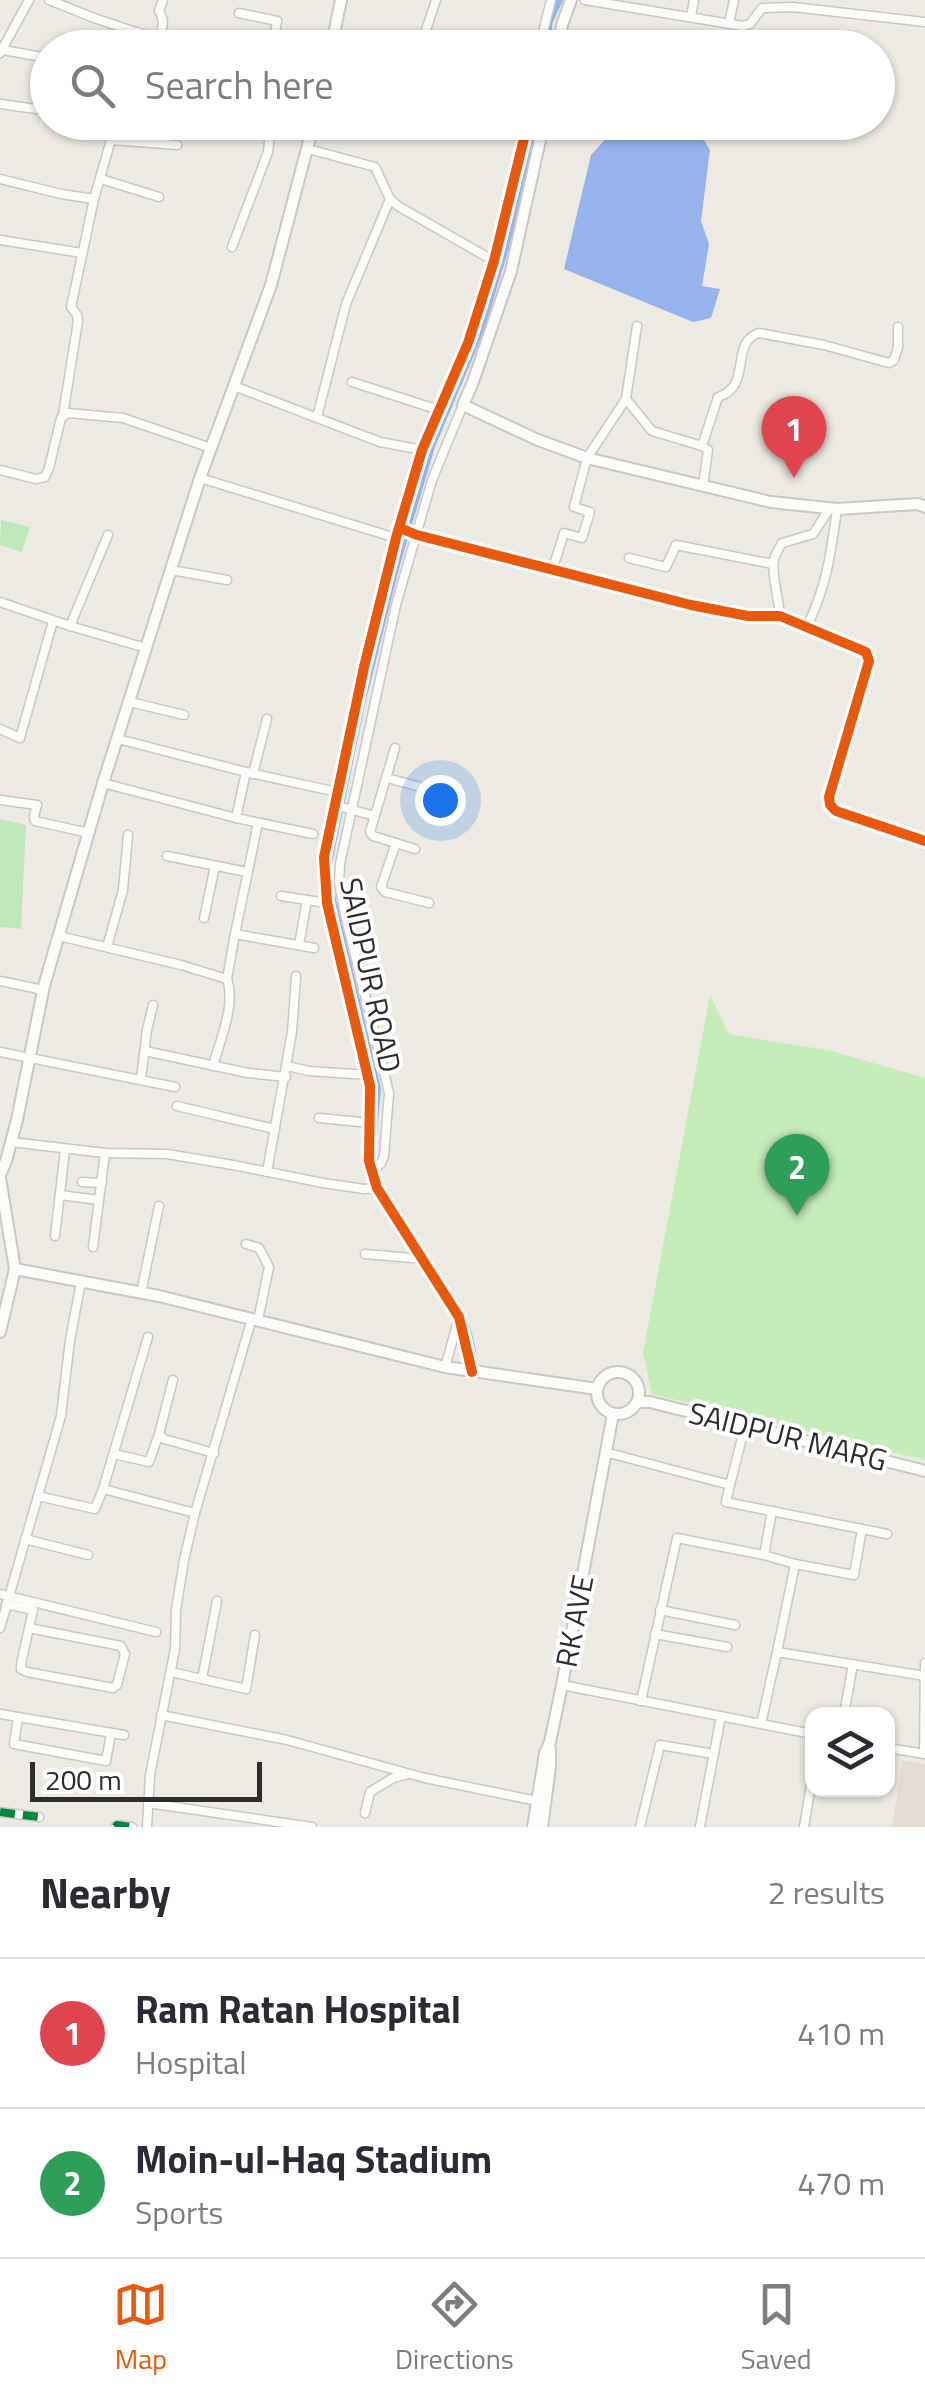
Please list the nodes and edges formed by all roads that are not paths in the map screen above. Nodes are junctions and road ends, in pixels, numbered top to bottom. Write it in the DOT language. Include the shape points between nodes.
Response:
graph roads {
  1 [pos="28,0"];
  2 [pos="49,0"];
  3 [pos="163,0"];
  4 [pos="340,0"];
  5 [pos="436,0"];
  6 [pos="550,0"];
  7 [pos="571,0"];
  8 [pos="585,0"];
  9 [pos="694,0"];
  10 [pos="734,0"];
  11 [pos="826,0"];
  12 [pos="762,4"];
  13 [pos="646,5"];
  14 [pos="239,12"];
  15 [pos="825,12"];
  16 [pos="690,16"];
  17 [pos="925,22"];
  18 [pos="729,24"];
  19 [pos="132,30"];
  20 [pos="162,30"];
  21 [pos="276,30"];
  22 [pos="334,30"];
  23 [pos="426,30"];
  24 [pos="543,30"];
  25 [pos="561,30"];
  26 [pos="1,52"];
  27 [pos="30,56"];
  28 [pos="0,104"];
  29 [pos="30,107"];
  30 [pos="112,140"];
  31 [pos="270,140"];
  32 [pos="310,140"];
  33 [pos="524,140"];
  34 [pos="540,140"];
  35 [pos="177,144"];
  36 [pos="308,149"];
  37 [pos="0,179"];
  38 [pos="100,179"];
  39 [pos="159,197"];
  40 [pos="94,199"];
  41 [pos="390,199"];
  42 [pos="0,240"];
  43 [pos="232,248"];
  44 [pos="82,253"];
  45 [pos="494,261"];
  46 [pos="492,275"];
  47 [pos="506,280"];
  48 [pos="638,326"];
  49 [pos="898,327"];
  50 [pos="352,382"];
  51 [pos="234,386"];
  52 [pos="626,398"];
  53 [pos="456,401"];
  54 [pos="439,410"];
  55 [pos="62,416"];
  56 [pos="316,416"];
  57 [pos="702,446"];
  58 [pos="211,448"];
  59 [pos="422,450"];
  60 [pos="587,458"];
  61 [pos="0,470"];
  62 [pos="200,478"];
  63 [pos="703,486"];
  64 [pos="925,507"];
  65 [pos="833,508"];
  66 [pos="400,532"];
  67 [pos="415,534"];
  68 [pos="108,535"];
  69 [pos="629,558"];
  70 [pos="774,564"];
  71 [pos="171,570"];
  72 [pos="552,572"];
  73 [pos="227,580"];
  74 [pos="0,602"];
  75 [pos="780,616"];
  76 [pos="53,621"];
  77 [pos="70,626"];
  78 [pos="807,626"];
  79 [pos="146,648"];
  80 [pos="130,702"];
  81 [pos="184,714"];
  82 [pos="267,719"];
  83 [pos="0,729"];
  84 [pos="118,739"];
  85 [pos="395,748"];
  86 [pos="250,773"];
  87 [pos="386,778"];
  88 [pos="103,784"];
  89 [pos="337,792"];
  90 [pos="450,795"];
  91 [pos="0,800"];
  92 [pos="342,807"];
  93 [pos="375,816"];
  94 [pos="236,818"];
  95 [pos="258,823"];
  96 [pos="89,834"];
  97 [pos="313,834"];
  98 [pos="128,836"];
  99 [pos="925,841"];
  100 [pos="396,843"];
  101 [pos="415,849"];
  102 [pos="167,856"];
  103 [pos="215,866"];
  104 [pos="248,872"];
  105 [pos="331,883"];
  106 [pos="281,896"];
  107 [pos="307,900"];
  108 [pos="327,903"];
  109 [pos="428,903"];
  110 [pos="204,918"];
  111 [pos="235,934"];
  112 [pos="59,936"];
  113 [pos="299,945"];
  114 [pos="108,947"];
  115 [pos="314,948"];
  116 [pos="296,976"];
  117 [pos="227,979"];
  118 [pos="0,981"];
  119 [pos="43,990"];
  120 [pos="154,1005"];
  121 [pos="0,1052"];
  122 [pos="144,1052"];
  123 [pos="29,1057"];
  124 [pos="213,1066"];
  125 [pos="287,1066"];
  126 [pos="368,1075"];
  127 [pos="286,1077"];
  128 [pos="141,1079"];
  129 [pos="175,1087"];
  130 [pos="372,1100"];
  131 [pos="387,1100"];
  132 [pos="177,1106"];
  133 [pos="320,1118"];
  134 [pos="370,1123"];
  135 [pos="276,1129"];
  136 [pos="11,1142"];
  137 [pos="65,1150"];
  138 [pos="106,1153"];
  139 [pos="267,1172"];
  140 [pos="371,1174"];
  141 [pos="0,1176"];
  142 [pos="82,1182"];
  143 [pos="102,1183"];
  144 [pos="377,1188"];
  145 [pos="60,1195"];
  146 [pos="99,1200"];
  147 [pos="159,1206"];
  148 [pos="55,1236"];
  149 [pos="246,1244"];
  150 [pos="93,1247"];
  151 [pos="365,1254"];
  152 [pos="424,1259"];
  153 [pos="16,1269"];
  154 [pos="81,1282"];
  155 [pos="141,1293"];
  156 [pos="459,1317"];
  157 [pos="255,1319"];
  158 [pos="0,1332"];
  159 [pos="148,1336"];
  160 [pos="445,1368"];
  161 [pos="472,1372"];
  162 [pos="173,1380"];
  163 [pos="597,1390"];
  164 [pos="638,1396"];
  165 [pos="612,1414"];
  166 [pos="745,1426"];
  167 [pos="160,1434"];
  168 [pos="606,1452"];
  169 [pos="214,1453"];
  170 [pos="114,1454"];
  171 [pos="925,1471"];
  172 [pos="730,1486"];
  173 [pos="102,1488"];
  174 [pos="38,1496"];
  175 [pos="772,1511"];
  176 [pos="196,1513"];
  177 [pos="862,1529"];
  178 [pos="887,1534"];
  179 [pos="26,1539"];
  180 [pos="88,1555"];
  181 [pos="764,1555"];
  182 [pos="794,1564"];
  183 [pos="5,1598"];
  184 [pos="217,1601"];
  185 [pos="660,1610"];
  186 [pos="700,1620"];
  187 [pos="736,1625"];
  188 [pos="0,1628"];
  189 [pos="29,1628"];
  190 [pos="156,1632"];
  191 [pos="655,1634"];
  192 [pos="256,1635"];
  193 [pos="695,1641"];
  194 [pos="726,1646"];
  195 [pos="777,1652"];
  196 [pos="925,1663"];
  197 [pos="853,1664"];
  198 [pos="171,1672"];
  199 [pos="925,1676"];
  200 [pos="202,1679"];
  201 [pos="562,1685"];
  202 [pos="642,1701"];
  203 [pos="845,1707"];
  204 [pos="0,1714"];
  205 [pos="161,1715"];
  206 [pos="722,1716"];
  207 [pos="18,1717"];
  208 [pos="761,1724"];
  209 [pos="110,1733"];
  210 [pos="805,1733"];
  211 [pos="124,1735"];
  212 [pos="895,1749"];
  213 [pos="714,1754"];
  214 [pos="924,1754"];
  215 [pos="410,1773"];
  216 [pos="809,1797"];
  217 [pos="541,1802"];
  218 [pos="148,1803"];
  219 [pos="365,1812"];
  220 [pos="5,1813"];
  221 [pos="39,1817"];
  222 [pos="6,1827"];
  223 [pos="114,1827"];
  224 [pos="132,1827"];
  225 [pos="147,1827"];
  226 [pos="309,1827"];
  227 [pos="533,1827"];
  228 [pos="542,1827"];
  229 [pos="640,1827"];
  230 [pos="700,1827"];
  231 [pos="804,1827"];
  1 -- 26 [label="street"];
  2 -- 19 [label="street"];
  3 -- 20 [label="street"];
  4 -- 22 [label="main road"];
  5 -- 23 [label="street"];
  6 -- 24 [label="street"];
  7 -- 25 [label="main road"];
  8 -- 13 [label="street"];
  9 -- 16 [label="street"];
  10 -- 18 [label="street"];
  11 -- 15 [label="street"];
  12 -- 15 [label="street"];
  12 -- 18 [label="street" via="750,24"];
  13 -- 16 [label="street"];
  14 -- 21 [label="street" via="278,21"];
  15 -- 17 [label="street"];
  16 -- 18 [label="street"];
  26 -- 27 [label="street"];
  28 -- 29 [label="street"];
  30 -- 35 [label="street"];
  30 -- 38 [label="street"];
  31 -- 43 [label="street"];
  32 -- 36 [label="main road"];
  33 -- 45 [label="street"];
  34 -- 47 [label="main road"];
  36 -- 41 [label="street" via="376,167"];
  36 -- 51 [label="main road" via="271,286"];
  37 -- 40 [label="street"];
  38 -- 39 [label="street"];
  38 -- 40 [label="street"];
  40 -- 44 [label="street"];
  41 -- 45 [label="street"];
  41 -- 56 [label="street" via="346,304"];
  42 -- 44 [label="street"];
  44 -- 55 [label="street"];
  45 -- 46 [label="street"];
  46 -- 47 [label="street"];
  46 -- 53 [label="street"];
  47 -- 53 [label="main road" via="474,382"];
  48 -- 52 [label="street"];
  49 -- 57 [label="street" via="898,347 888,362 750,336 736,387 718,398"];
  50 -- 54 [label="street"];
  51 -- 56 [label="street"];
  51 -- 58 [label="main road"];
  52 -- 57 [label="street" via="652,431"];
  52 -- 60 [label="street"];
  53 -- 54 [label="street, SAIDPUR ROAD"];
  53 -- 60 [label="main road"];
  53 -- 67 [label="street"];
  54 -- 59 [label="street, SAIDPUR ROAD"];
  55 -- 58 [label="street" via="124,418"];
  55 -- 61 [label="street" via="45,477"];
  56 -- 59 [label="street" via="380,442"];
  57 -- 63 [label="street" via="709,454"];
  58 -- 62 [label="main road"];
  59 -- 66 [label="street, SAIDPUR ROAD"];
  60 -- 63 [label="main road"];
  60 -- 72 [label="street" via="574,506 590,512 582,538 564,533"];
  62 -- 66 [label="street"];
  62 -- 71 [label="main road"];
  63 -- 65 [label="main road"];
  64 -- 65 [label="main road"];
  65 -- 70 [label="street" via="812,534 782,544"];
  65 -- 78 [label="street" via="827,577"];
  66 -- 67 [label="street"];
  66 -- 89 [label="street, SAIDPUR ROAD"];
  67 -- 72 [label="street"];
  67 -- 92 [label="street"];
  68 -- 77 [label="street"];
  69 -- 70 [label="street" via="666,567 676,545"];
  70 -- 75 [label="street"];
  71 -- 73 [label="street"];
  71 -- 79 [label="main road"];
  72 -- 75 [label="street" via="748,616"];
  74 -- 76 [label="street"];
  75 -- 78 [label="street"];
  76 -- 77 [label="street"];
  76 -- 83 [label="street" via="20,738"];
  77 -- 79 [label="street"];
  78 -- 99 [label="street" via="866,652 869,661 830,805"];
  79 -- 80 [label="main road"];
  80 -- 81 [label="street"];
  80 -- 84 [label="main road"];
  82 -- 86 [label="street"];
  84 -- 86 [label="street"];
  84 -- 88 [label="main road"];
  85 -- 87 [label="street"];
  86 -- 89 [label="street"];
  86 -- 94 [label="street"];
  87 -- 90 [label="street"];
  87 -- 93 [label="street"];
  88 -- 94 [label="street"];
  88 -- 96 [label="main road"];
  89 -- 92 [label="street, SAIDPUR ROAD"];
  91 -- 96 [label="street" via="37,805 35,821"];
  92 -- 93 [label="street"];
  92 -- 105 [label="street" via="341,855"];
  92 -- 105 [label="street, SAIDPUR ROAD" via="324,857"];
  93 -- 100 [label="street" via="371,834"];
  94 -- 95 [label="street"];
  95 -- 97 [label="street"];
  95 -- 104 [label="street"];
  96 -- 112 [label="main road"];
  98 -- 114 [label="street"];
  100 -- 101 [label="street"];
  100 -- 109 [label="street" via="381,888"];
  102 -- 103 [label="street"];
  103 -- 104 [label="street"];
  103 -- 110 [label="street"];
  104 -- 111 [label="street"];
  105 -- 108 [label="street, SAIDPUR ROAD"];
  105 -- 131 [label="street"];
  106 -- 107 [label="street"];
  107 -- 108 [label="street"];
  107 -- 113 [label="street"];
  108 -- 126 [label="street, SAIDPUR ROAD"];
  111 -- 113 [label="street"];
  111 -- 117 [label="street"];
  112 -- 114 [label="street"];
  112 -- 119 [label="main road"];
  113 -- 115 [label="street"];
  114 -- 117 [label="street"];
  116 -- 125 [label="street"];
  117 -- 124 [label="street" via="230,998"];
  118 -- 119 [label="street"];
  119 -- 123 [label="main road"];
  120 -- 122 [label="street"];
  121 -- 123 [label="street"];
  122 -- 124 [label="street"];
  122 -- 128 [label="street"];
  123 -- 128 [label="street"];
  123 -- 136 [label="main road"];
  124 -- 127 [label="street"];
  125 -- 126 [label="street"];
  125 -- 127 [label="street"];
  126 -- 130 [label="street, SAIDPUR ROAD"];
  127 -- 135 [label="street"];
  128 -- 129 [label="street"];
  130 -- 131 [label="street"];
  130 -- 134 [label="street, SAIDPUR ROAD"];
  131 -- 140 [label="street" via="383,1160"];
  132 -- 135 [label="street"];
  133 -- 134 [label="street"];
  134 -- 140 [label="street, SAIDPUR ROAD"];
  135 -- 139 [label="street"];
  136 -- 137 [label="street"];
  136 -- 141 [label="main road"];
  137 -- 138 [label="street"];
  137 -- 145 [label="street"];
  138 -- 139 [label="street" via="167,1154"];
  138 -- 143 [label="street"];
  139 -- 144 [label="street"];
  140 -- 144 [label="street, SAIDPUR ROAD"];
  141 -- 153 [label="main road"];
  142 -- 143 [label="street"];
  143 -- 146 [label="street"];
  144 -- 152 [label="street, SAIDPUR ROAD"];
  145 -- 146 [label="street"];
  145 -- 148 [label="street"];
  146 -- 150 [label="street"];
  147 -- 155 [label="street"];
  149 -- 157 [label="street" via="259,1248 269,1267"];
  151 -- 152 [label="street"];
  152 -- 156 [label="street, SAIDPUR ROAD"];
  153 -- 154 [label="main road"];
  153 -- 158 [label="main road"];
  154 -- 155 [label="main road"];
  154 -- 174 [label="street" via="61,1416"];
  155 -- 157 [label="main road"];
  156 -- 160 [label="street"];
  156 -- 161 [label="street, SAIDPUR ROAD"];
  157 -- 160 [label="main road"];
  157 -- 169 [label="street"];
  159 -- 170 [label="street"];
  160 -- 161 [label="main road"];
  161 -- 163 [label="main road"];
  162 -- 167 [label="street"];
  163 -- 164 [label="main road" via="602,1379 623,1372 633,1378"];
  163 -- 165 [label="main road"];
  164 -- 165 [label="main road" via="629,1412"];
  164 -- 166 [label="main road, SAIDPUR MARG"];
  165 -- 168 [label="main road, RK AVE"];
  166 -- 171 [label="main road, SAIDPUR MARG"];
  166 -- 172 [label="street"];
  167 -- 169 [label="street"];
  167 -- 170 [label="street" via="149,1462"];
  168 -- 172 [label="street"];
  168 -- 201 [label="main road, RK AVE"];
  169 -- 176 [label="street"];
  170 -- 173 [label="street"];
  172 -- 175 [label="street" via="726,1502"];
  173 -- 174 [label="street" via="95,1510"];
  173 -- 176 [label="street"];
  174 -- 179 [label="street"];
  175 -- 177 [label="street"];
  175 -- 181 [label="street"];
  176 -- 198 [label="street"];
  177 -- 178 [label="street"];
  177 -- 182 [label="street" via="854,1574"];
  179 -- 180 [label="street"];
  179 -- 183 [label="street"];
  181 -- 182 [label="street"];
  181 -- 185 [label="street" via="677,1538"];
  182 -- 195 [label="street"];
  183 -- 188 [label="street"];
  183 -- 189 [label="street" via="33,1610"];
  183 -- 190 [label="street"];
  184 -- 200 [label="street"];
  185 -- 186 [label="street"];
  185 -- 191 [label="street"];
  186 -- 187 [label="street"];
  186 -- 193 [label="street"];
  189 -- 189 [label="street" via="21,1668 27,1672 118,1685 125,1654 120,1646"];
  191 -- 193 [label="street"];
  191 -- 202 [label="street"];
  192 -- 200 [label="street" via="246,1689"];
  193 -- 194 [label="street"];
  195 -- 197 [label="street"];
  195 -- 208 [label="street"];
  196 -- 199 [label="street"];
  197 -- 199 [label="street"];
  197 -- 203 [label="street"];
  198 -- 200 [label="street"];
  198 -- 205 [label="street"];
  199 -- 214 [label="street"];
  201 -- 202 [label="street"];
  201 -- 217 [label="main road, RK AVE"];
  202 -- 206 [label="street"];
  204 -- 207 [label="street"];
  205 -- 215 [label="street"];
  205 -- 218 [label="street"];
  206 -- 208 [label="street"];
  206 -- 213 [label="street"];
  207 -- 209 [label="street"];
  207 -- 209 [label="street" via="14,1744 106,1761"];
  208 -- 210 [label="street"];
  209 -- 211 [label="street"];
  212 -- 214 [label="street"];
  213 -- 229 [label="street" via="660,1746"];
  213 -- 230 [label="street"];
  215 -- 217 [label="street"];
  215 -- 219 [label="street" via="370,1792"];
  216 -- 231 [label="street"];
  217 -- 227 [label="main road, RK AVE"];
  217 -- 228 [label="main road"];
  218 -- 225 [label="street"];
  218 -- 226 [label="street"];
  220 -- 221 [label="street"];
  220 -- 222 [label="street"];
  223 -- 224 [label="street"];
}
